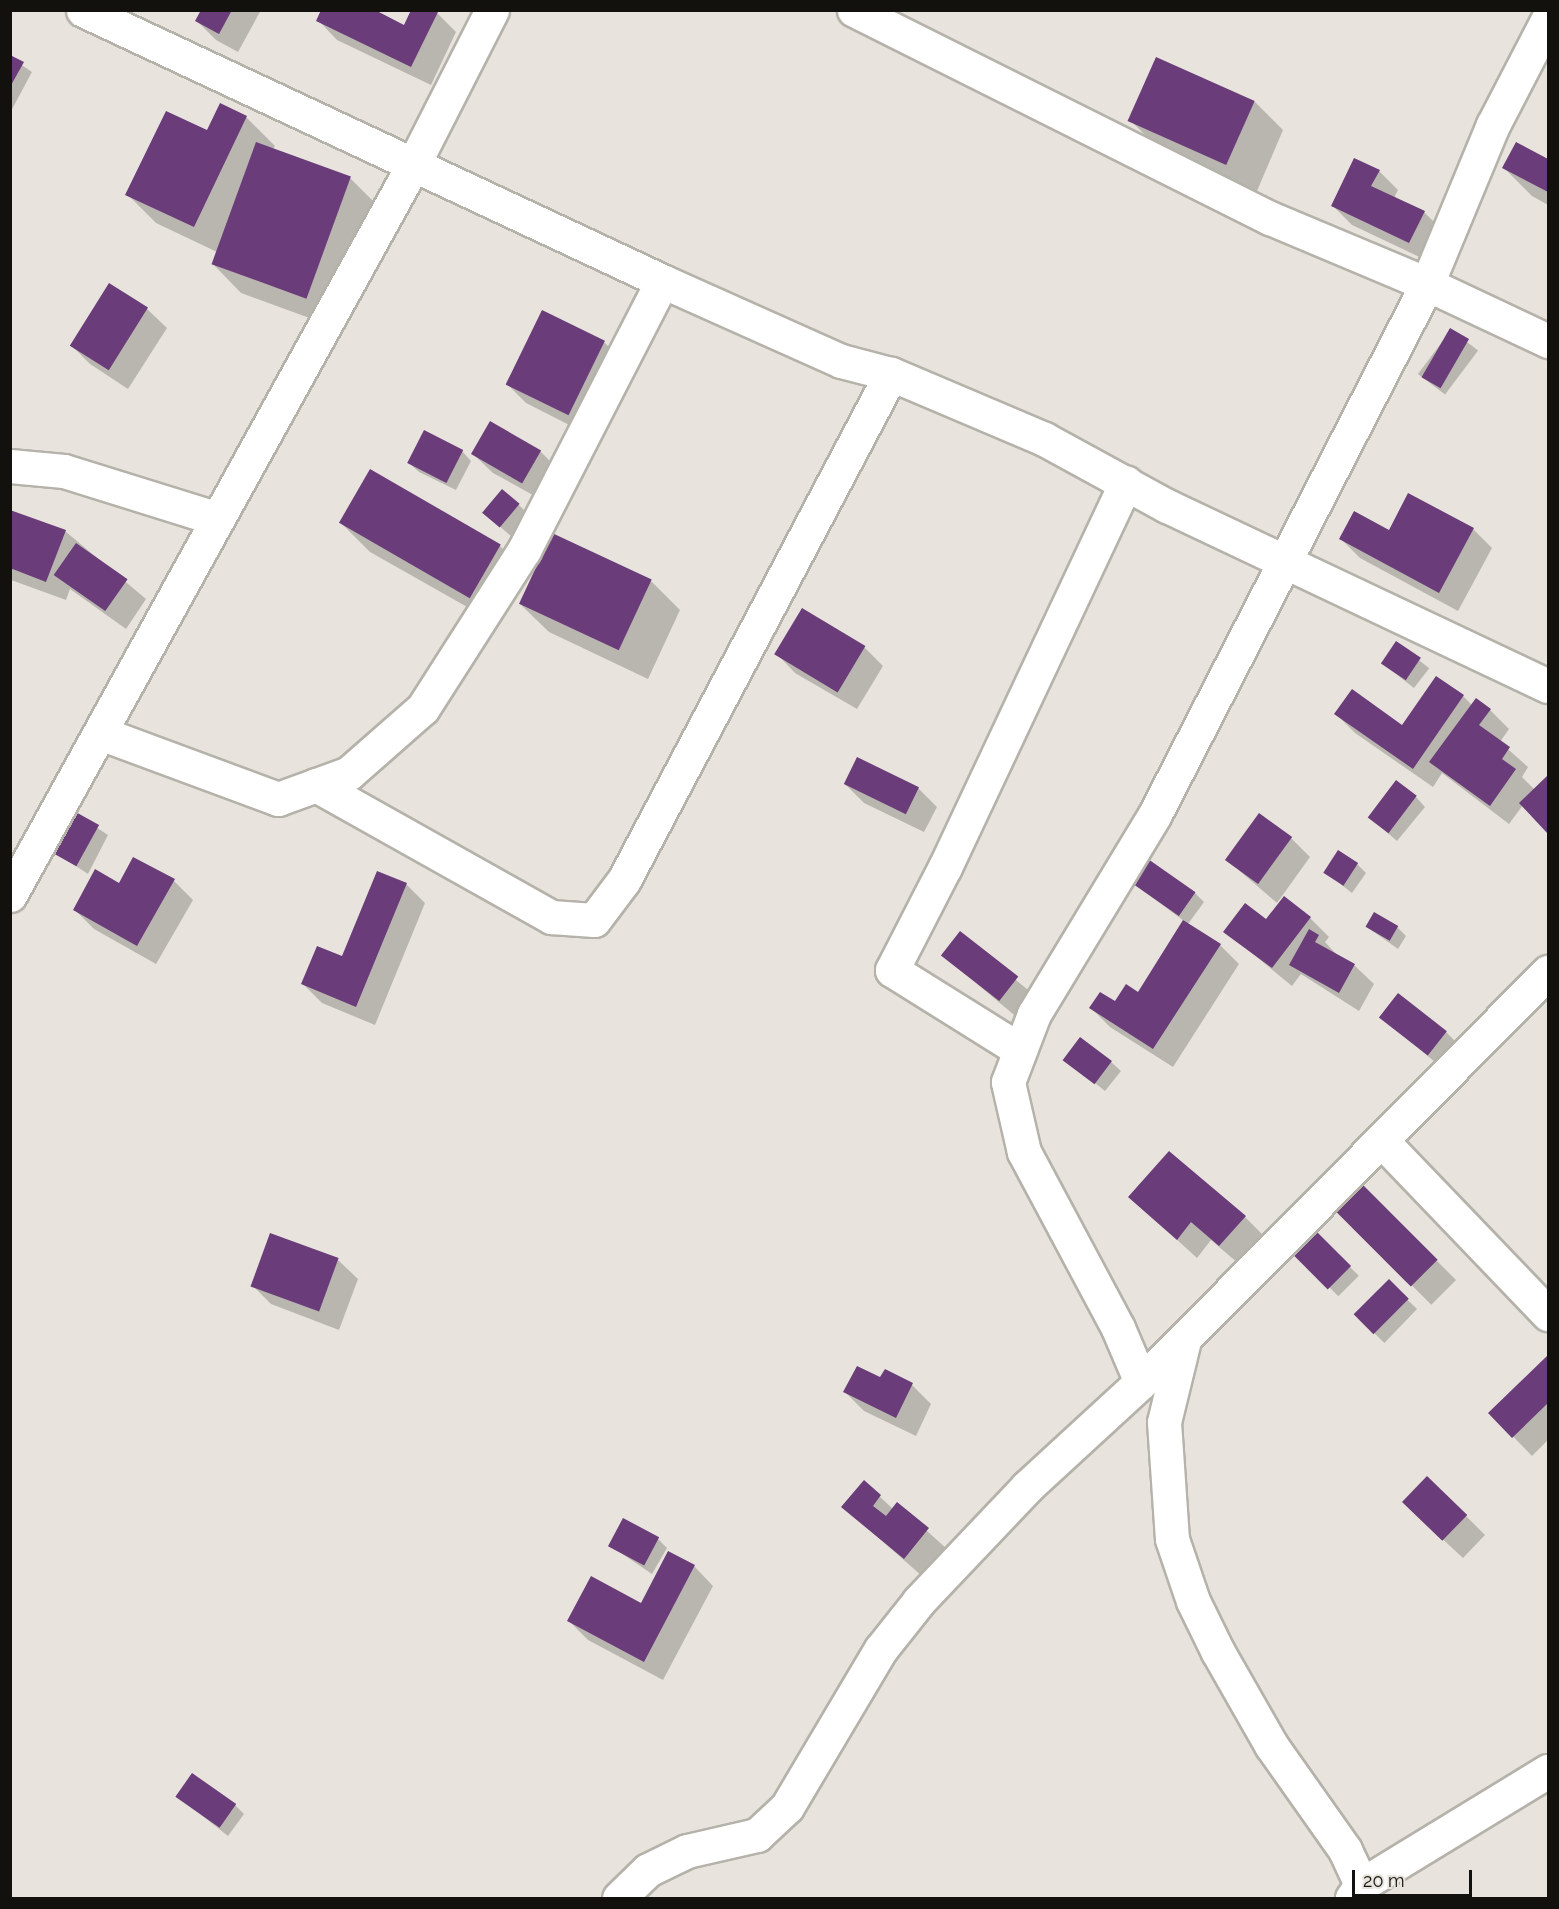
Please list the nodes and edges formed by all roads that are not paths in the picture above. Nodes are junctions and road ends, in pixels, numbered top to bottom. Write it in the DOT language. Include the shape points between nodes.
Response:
graph roads {
  1 [pos="83,10"];
  2 [pos="492,10"];
  3 [pos="854,10"];
  4 [pos="1536,19"];
  5 [pos="412,167"];
  6 [pos="662,281"];
  7 [pos="1427,284"];
  8 [pos="1548,341"];
  9 [pos="891,374"];
  10 [pos="10,466"];
  11 [pos="1126,482"];
  12 [pos="218,519"];
  13 [pos="1286,559"];
  14 [pos="1548,686"];
  15 [pos="100,733"];
  16 [pos="316,785"];
  17 [pos="10,895"];
  18 [pos="1548,972"];
  19 [pos="1020,1050"];
  20 [pos="1382,1141"];
  21 [pos="1548,1314"];
  22 [pos="1184,1340"];
  23 [pos="1142,1382"];
  24 [pos="1548,1771"];
  25 [pos="1357,1892"];
  26 [pos="619,1899"];
  1 -- 5 [label="street"];
  2 -- 5 [label="street"];
  3 -- 7 [label="street" via="1270,218"];
  4 -- 7 [label="street"];
  5 -- 6 [label="street"];
  5 -- 12 [label="street"];
  6 -- 9 [label="street" via="840,361"];
  6 -- 16 [label="street" via="524,550 423,708 349,773"];
  7 -- 8 [label="street"];
  7 -- 13 [label="street"];
  9 -- 11 [label="street" via="1044,440"];
  9 -- 16 [label="street" via="624,880 594,920 550,917"];
  10 -- 12 [label="street" via="64,471 130,495"];
  11 -- 13 [label="street" via="1167,506"];
  11 -- 19 [label="street" via="945,867 892,970"];
  12 -- 15 [label="street"];
  13 -- 14 [label="street"];
  13 -- 19 [label="street" via="1155,814 1034,1014"];
  15 -- 16 [label="street" via="278,799"];
  15 -- 17 [label="street"];
  18 -- 20 [label="street"];
  19 -- 23 [label="street" via="1008,1082 1024,1152 1118,1328"];
  20 -- 21 [label="street"];
  20 -- 22 [label="street"];
  22 -- 23 [label="street"];
  22 -- 25 [label="street" via="1164,1422 1172,1539 1192,1601 1218,1652 1271,1745 1345,1850"];
  23 -- 26 [label="street" via="1027,1487 919,1601 880,1649 787,1807 757,1835 687,1851 648,1870"];
  24 -- 25 [label="street"];
}
